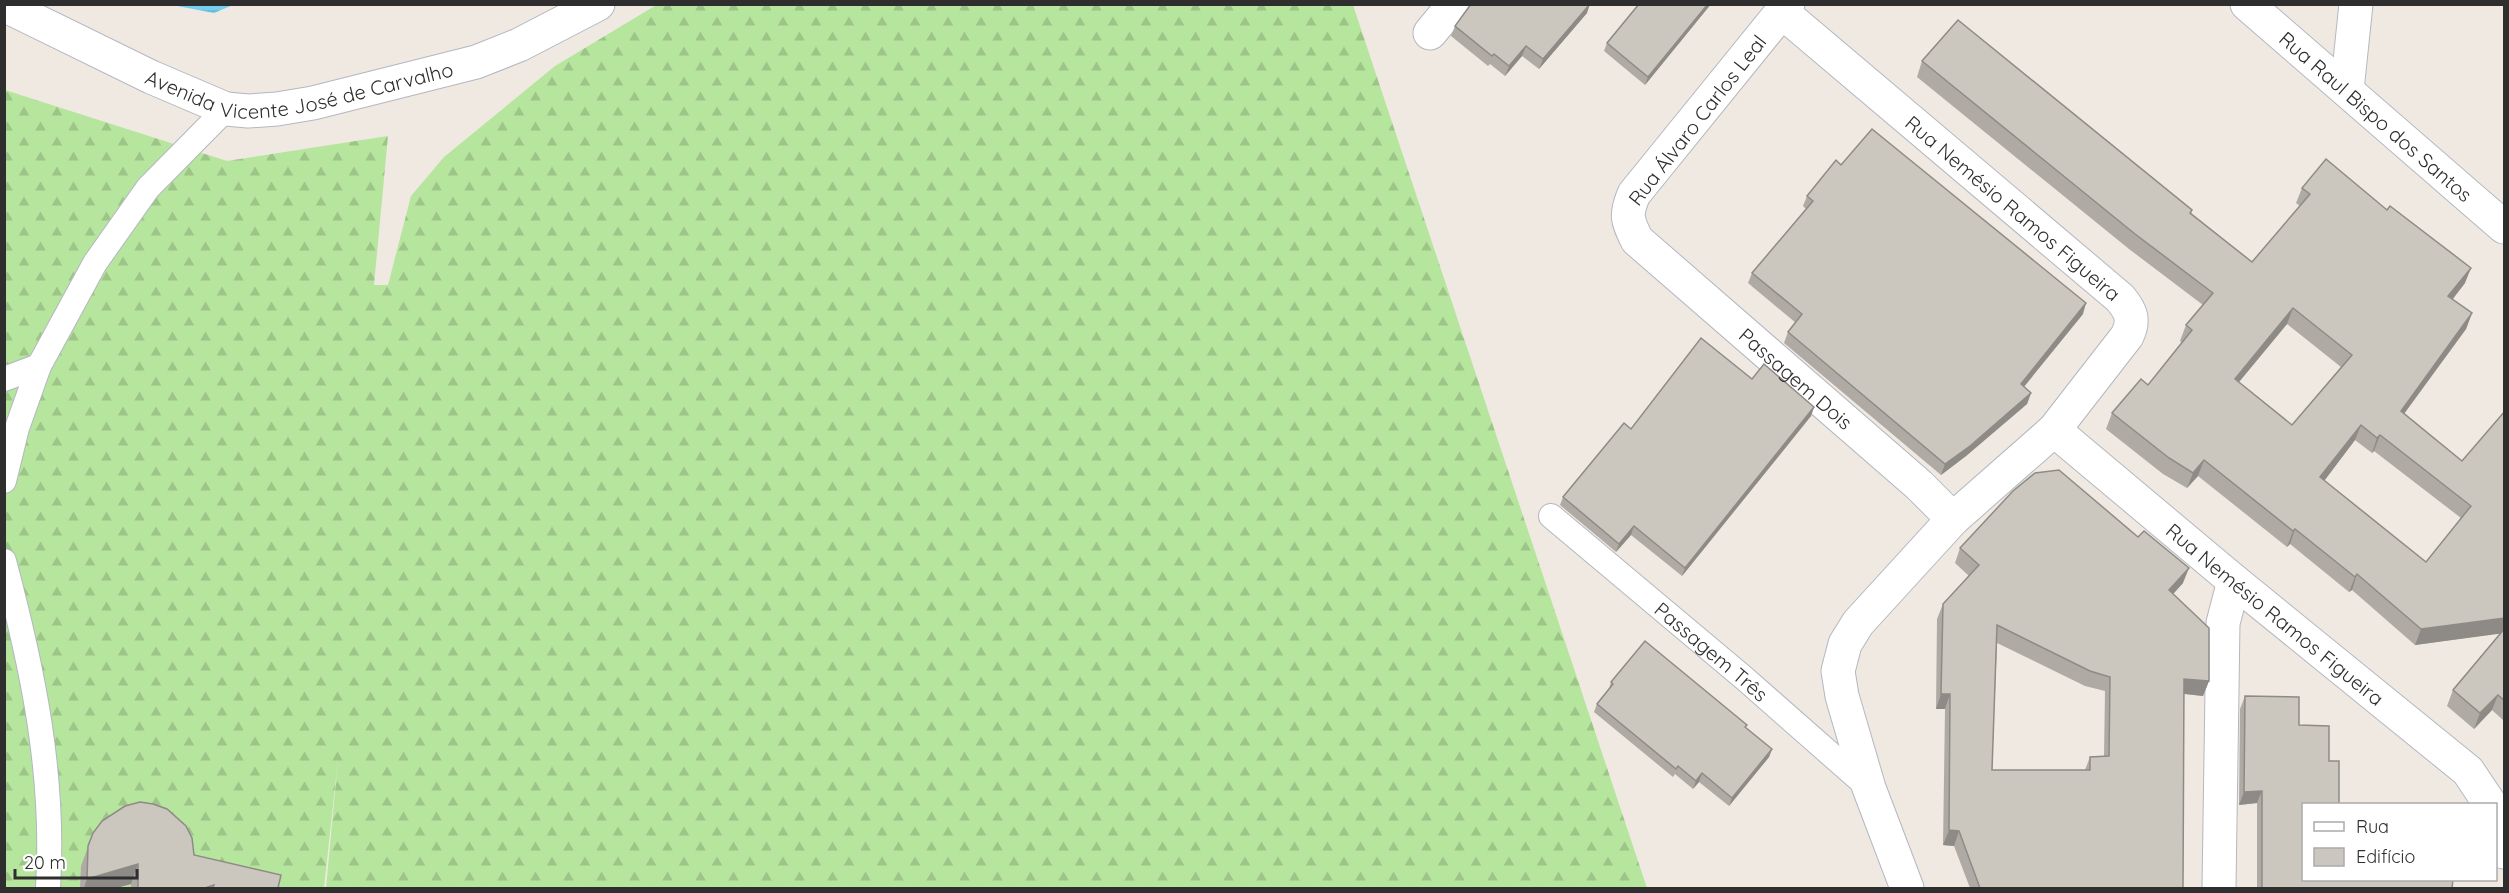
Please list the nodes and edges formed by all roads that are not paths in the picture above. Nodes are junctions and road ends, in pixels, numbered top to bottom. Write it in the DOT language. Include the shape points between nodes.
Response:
graph roads {
  1 [pos="598,4"];
  2 [pos="1454,4"];
  3 [pos="2247,4"];
  4 [pos="2356,4"];
  5 [pos="4,5"];
  6 [pos="1785,8"];
  7 [pos="1431,33"];
  8 [pos="2347,90"];
  9 [pos="226,109"];
  10 [pos="2505,227"];
  11 [pos="1637,240"];
  12 [pos="39,366"];
  13 [pos="4,379"];
  14 [pos="2054,430"];
  15 [pos="4,481"];
  16 [pos="1551,516"];
  17 [pos="1953,519"];
  18 [pos="4,561"];
  19 [pos="2234,581"];
  20 [pos="1869,788"];
  21 [pos="2489,803"];
  22 [pos="2497,824"];
  23 [pos="2505,852"];
  24 [pos="48,888"];
  25 [pos="1907,888"];
  26 [pos="2219,888"];
  1 -- 9 [label="street, Avenida Vicente José de Carvalho" via="519,45 476,62 313,103 248,111"];
  2 -- 7 [label="street"];
  3 -- 8 [label="street, Rua Raul Bispo dos Santos"];
  4 -- 8 [label="street"];
  5 -- 9 [label="street, Avenida Vicente José de Carvalho"];
  6 -- 11 [label="street, Rua Álvaro Carlos Leal" via="1634,194 1627,210"];
  6 -- 14 [label="street, Rua Nemésio Ramos Figueira" via="2128,308 2132,326 2127,336"];
  8 -- 10 [label="street, Rua Raul Bispo dos Santos"];
  9 -- 12 [label="lane" via="148,188 95,263"];
  11 -- 17 [label="street, Passagem Dois"];
  12 -- 13 [label="lane"];
  12 -- 15 [label="lane"];
  14 -- 17 [label="street, Rua Nemésio Ramos Figueira"];
  14 -- 19 [label="street, Rua Nemésio Ramos Figueira"];
  16 -- 20 [label="lane, Passagem Três"];
  17 -- 20 [label="street, Rua Nemésio Ramos Figueira" via="1858,622 1845,644 1838,671 1842,696"];
  18 -- 24 [label="lane" via="31,669 45,752 51,842"];
  19 -- 21 [label="street, Rua Nemésio Ramos Figueira" via="2468,771"];
  19 -- 26 [label="street" via="2223,623"];
  20 -- 25 [label="street, Rua Nemésio Ramos Figueira"];
  22 -- 23 [label="street"];
}
